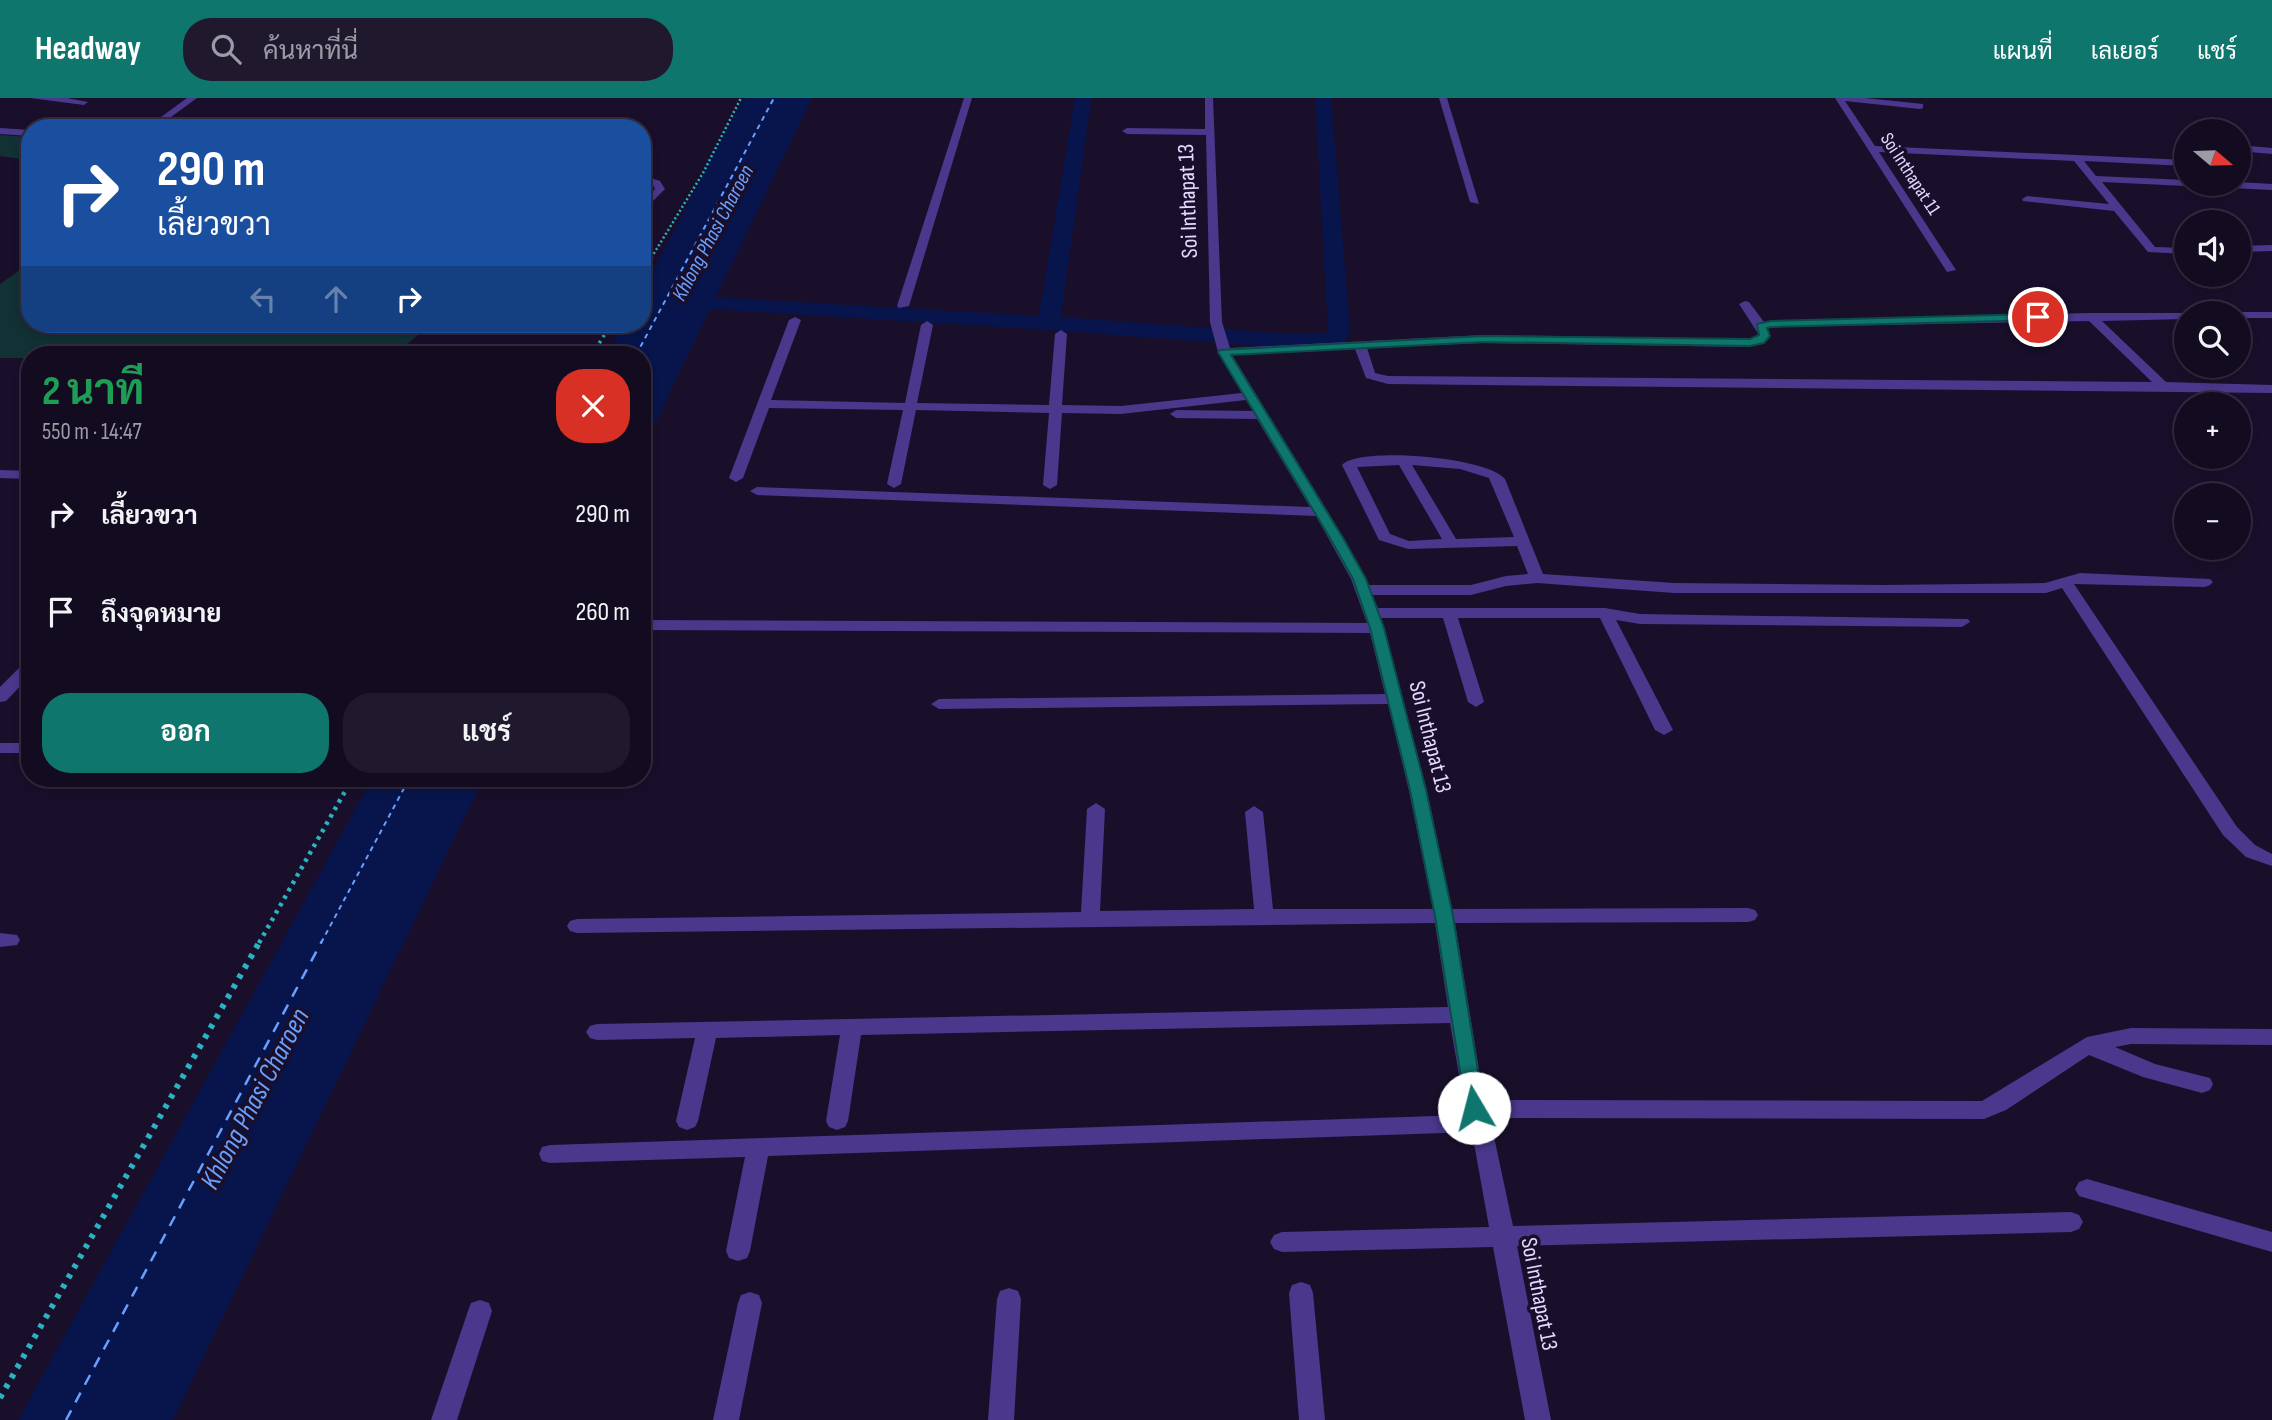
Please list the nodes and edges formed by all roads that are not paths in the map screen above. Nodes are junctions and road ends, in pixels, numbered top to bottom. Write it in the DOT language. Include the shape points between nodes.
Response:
graph roads {
  1 [pos="34,98"];
  2 [pos="193,98"];
  3 [pos="968,98"];
  4 [pos="1209,98"];
  5 [pos="1443,98"];
  6 [pos="1839,98"];
  7 [pos="84,102"];
  8 [pos="1920,106"];
  9 [pos="163,119"];
  10 [pos="0,131"];
  11 [pos="1127,131"];
  12 [pos="21,132"];
  13 [pos="1210,132"];
  14 [pos="1873,149"];
  15 [pos="2251,149"];
  16 [pos="2272,151"];
  17 [pos="2078,160"];
  18 [pos="2174,163"];
  19 [pos="2093,179"];
  20 [pos="651,181"];
  21 [pos="2174,182"];
  22 [pos="2251,186"];
  23 [pos="2272,187"];
  24 [pos="651,199"];
  25 [pos="2027,199"];
  26 [pos="1475,202"];
  27 [pos="2116,208"];
  28 [pos="2272,248"];
  29 [pos="2251,249"];
  30 [pos="2174,251"];
  31 [pos="1951,270"];
  32 [pos="1745,304"];
  33 [pos="903,306"];
  34 [pos="2272,315"];
  35 [pos="2090,316"];
  36 [pos="2174,316"];
  37 [pos="2251,316"];
  38 [pos="795,320"];
  39 [pos="927,325"];
  40 [pos="1761,326"];
  41 [pos="1061,334"];
  42 [pos="1221,343"];
  43 [pos="1360,345"];
  44 [pos="2163,386"];
  45 [pos="2272,389"];
  46 [pos="1249,396"];
  47 [pos="764,404"];
  48 [pos="908,407"];
  49 [pos="1058,410"];
  50 [pos="1121,410"];
  51 [pos="1261,415"];
  52 [pos="1404,460"];
  53 [pos="0,474"];
  54 [pos="21,475"];
  55 [pos="736,478"];
  56 [pos="894,484"];
  57 [pos="1050,485"];
  58 [pos="757,491"];
  59 [pos="1321,512"];
  60 [pos="1522,541"];
  61 [pos="1451,543"];
  62 [pos="1537,578"];
  63 [pos="2065,582"];
  64 [pos="2205,582"];
  65 [pos="1364,590"];
  66 [pos="1449,613"];
  67 [pos="1605,613"];
  68 [pos="1374,620"];
  69 [pos="1962,622"];
  70 [pos="651,625"];
  71 [pos="21,675"];
  72 [pos="0,697"];
  73 [pos="1395,699"];
  74 [pos="1476,702"];
  75 [pos="939,704"];
  76 [pos="1664,730"];
  77 [pos="0,748"];
  78 [pos="21,748"];
  79 [pos="1096,809"];
  80 [pos="1254,812"];
  81 [pos="2272,860"];
  82 [pos="1748,915"];
  83 [pos="1264,916"];
  84 [pos="1444,916"];
  85 [pos="1090,919"];
  86 [pos="577,926"];
  87 [pos="1461,1015"];
  88 [pos="852,1027"];
  89 [pos="707,1030"];
  90 [pos="597,1032"];
  91 [pos="2272,1037"];
  92 [pos="2087,1045"];
  93 [pos="2202,1084"];
  94 [pos="1477,1116"];
  95 [pos="687,1121"];
  96 [pos="837,1121"];
  97 [pos="758,1147"];
  98 [pos="550,1154"];
  99 [pos="2087,1189"];
  100 [pos="2071,1222"];
  101 [pos="1503,1238"];
  102 [pos="1282,1242"];
  103 [pos="2272,1242"];
  104 [pos="738,1251"];
  105 [pos="1301,1293"];
  106 [pos="1009,1299"];
  107 [pos="750,1303"];
  108 [pos="480,1311"];
  109 [pos="444,1420"];
  110 [pos="726,1420"];
  111 [pos="1001,1420"];
  112 [pos="1312,1420"];
  113 [pos="1538,1420"];
  1 -- 7 [label="street"];
  2 -- 9 [label="street"];
  3 -- 33 [label="street"];
  4 -- 13 [label="street, Soi Inthapat 13"];
  5 -- 26 [label="street"];
  6 -- 8 [label="street"];
  6 -- 14 [label="street, Soi Inthapat 11"];
  10 -- 12 [label="street"];
  11 -- 13 [label="street"];
  13 -- 42 [label="street, Soi Inthapat 13"];
  14 -- 17 [label="street"];
  14 -- 31 [label="street, Soi Inthapat 11"];
  15 -- 16 [label="street"];
  17 -- 18 [label="street"];
  17 -- 19 [label="street"];
  19 -- 21 [label="street"];
  19 -- 27 [label="street"];
  20 -- 24 [label="street" via="660,189"];
  22 -- 23 [label="street"];
  25 -- 27 [label="street"];
  27 -- 30 [label="street" via="2152,250"];
  28 -- 29 [label="street"];
  32 -- 40 [label="street"];
  34 -- 37 [label="street"];
  35 -- 36 [label="street"];
  35 -- 40 [label="street"];
  35 -- 44 [label="street"];
  38 -- 47 [label="street"];
  39 -- 48 [label="street"];
  40 -- 43 [label="street" via="1765,336 1750,343 1483,339"];
  41 -- 49 [label="street"];
  42 -- 43 [label="street"];
  42 -- 46 [label="street, Soi Inthapat 13"];
  43 -- 44 [label="street" via="1370,375 1388,380"];
  44 -- 45 [label="street"];
  46 -- 50 [label="street"];
  46 -- 51 [label="street, Soi Inthapat 13"];
  47 -- 48 [label="street"];
  47 -- 55 [label="street"];
  48 -- 49 [label="street"];
  48 -- 56 [label="street"];
  49 -- 50 [label="street"];
  49 -- 57 [label="street"];
  50 -- 51 [label="street"];
  51 -- 59 [label="street, Soi Inthapat 13"];
  52 -- 60 [label="street" via="1443,461 1493,475"];
  52 -- 61 [label="street"];
  52 -- 61 [label="street" via="1349,465 1384,537 1408,545"];
  53 -- 54 [label="street"];
  58 -- 59 [label="street"];
  59 -- 65 [label="street, Soi Inthapat 13"];
  60 -- 61 [label="street"];
  60 -- 62 [label="street"];
  62 -- 63 [label="street" via="1674,588 1884,590 2046,588"];
  62 -- 65 [label="street" via="1471,590"];
  63 -- 64 [label="street" via="2080,578"];
  63 -- 81 [label="street" via="2230,831 2243,847"];
  65 -- 68 [label="street, Soi Inthapat 13"];
  66 -- 67 [label="street"];
  66 -- 68 [label="street"];
  66 -- 74 [label="street"];
  67 -- 69 [label="street" via="1640,619"];
  67 -- 76 [label="street"];
  68 -- 70 [label="street"];
  68 -- 73 [label="street, Soi Inthapat 13"];
  71 -- 72 [label="street"];
  73 -- 75 [label="street"];
  73 -- 84 [label="street, Soi Inthapat 13"];
  77 -- 78 [label="street"];
  79 -- 85 [label="street"];
  80 -- 83 [label="street"];
  82 -- 84 [label="street"];
  83 -- 84 [label="street"];
  83 -- 85 [label="street"];
  84 -- 87 [label="street, Soi Inthapat 13"];
  85 -- 86 [label="street"];
  87 -- 88 [label="street"];
  87 -- 94 [label="street, Soi Inthapat 13"];
  88 -- 89 [label="street"];
  88 -- 96 [label="street"];
  89 -- 90 [label="street"];
  89 -- 95 [label="street"];
  91 -- 92 [label="street" via="2131,1036"];
  92 -- 93 [label="street" via="2151,1071"];
  92 -- 94 [label="street" via="1984,1110"];
  94 -- 97 [label="street"];
  94 -- 101 [label="street, Soi Inthapat 13"];
  97 -- 98 [label="street"];
  97 -- 104 [label="street"];
  99 -- 103 [label="street"];
  100 -- 101 [label="street"];
  101 -- 102 [label="street"];
  101 -- 113 [label="street, Soi Inthapat 13"];
  105 -- 112 [label="street"];
  106 -- 111 [label="street"];
  107 -- 110 [label="street"];
  108 -- 109 [label="street"];
}
